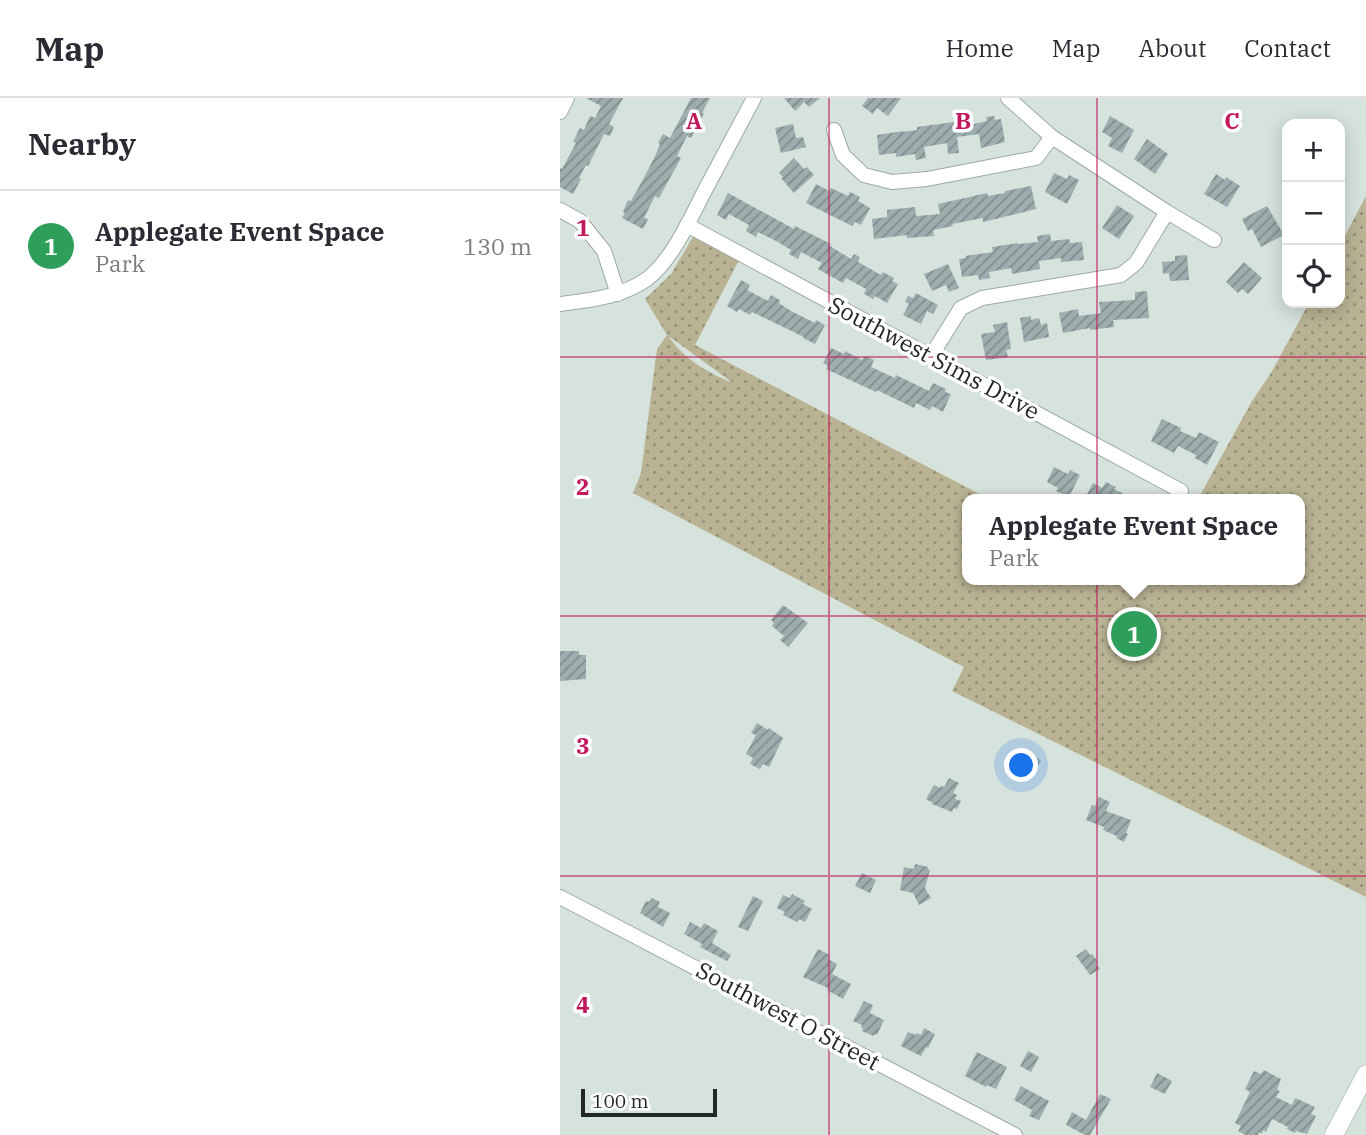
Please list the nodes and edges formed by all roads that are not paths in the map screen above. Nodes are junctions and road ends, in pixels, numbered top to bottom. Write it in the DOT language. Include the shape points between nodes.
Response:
graph roads {
  1 [pos="567,98"];
  2 [pos="754,98"];
  3 [pos="1008,98"];
  4 [pos="560,112"];
  5 [pos="834,130"];
  6 [pos="1052,137"];
  7 [pos="560,210"];
  8 [pos="1167,212"];
  9 [pos="687,225"];
  10 [pos="1214,240"];
  11 [pos="618,294"];
  12 [pos="560,304"];
  13 [pos="931,356"];
  14 [pos="1181,491"];
  15 [pos="560,897"];
  16 [pos="1365,1079"];
  17 [pos="1015,1135"];
  18 [pos="1334,1135"];
  1 -- 4 [label="street"];
  2 -- 9 [label="street"];
  3 -- 6 [label="street"];
  5 -- 6 [label="street" via="843,155 864,175 892,182 1036,159"];
  6 -- 8 [label="street"];
  7 -- 11 [label="street" via="580,221 604,251"];
  8 -- 10 [label="street"];
  8 -- 13 [label="street" via="1136,263 1121,275 982,298 961,308"];
  9 -- 11 [label="street" via="661,266"];
  9 -- 13 [label="street, Southwest Sims Drive"];
  11 -- 12 [label="street"];
  13 -- 14 [label="street, Southwest Sims Drive"];
  15 -- 17 [label="street, Southwest O Street"];
  16 -- 18 [label="main road"];
}
